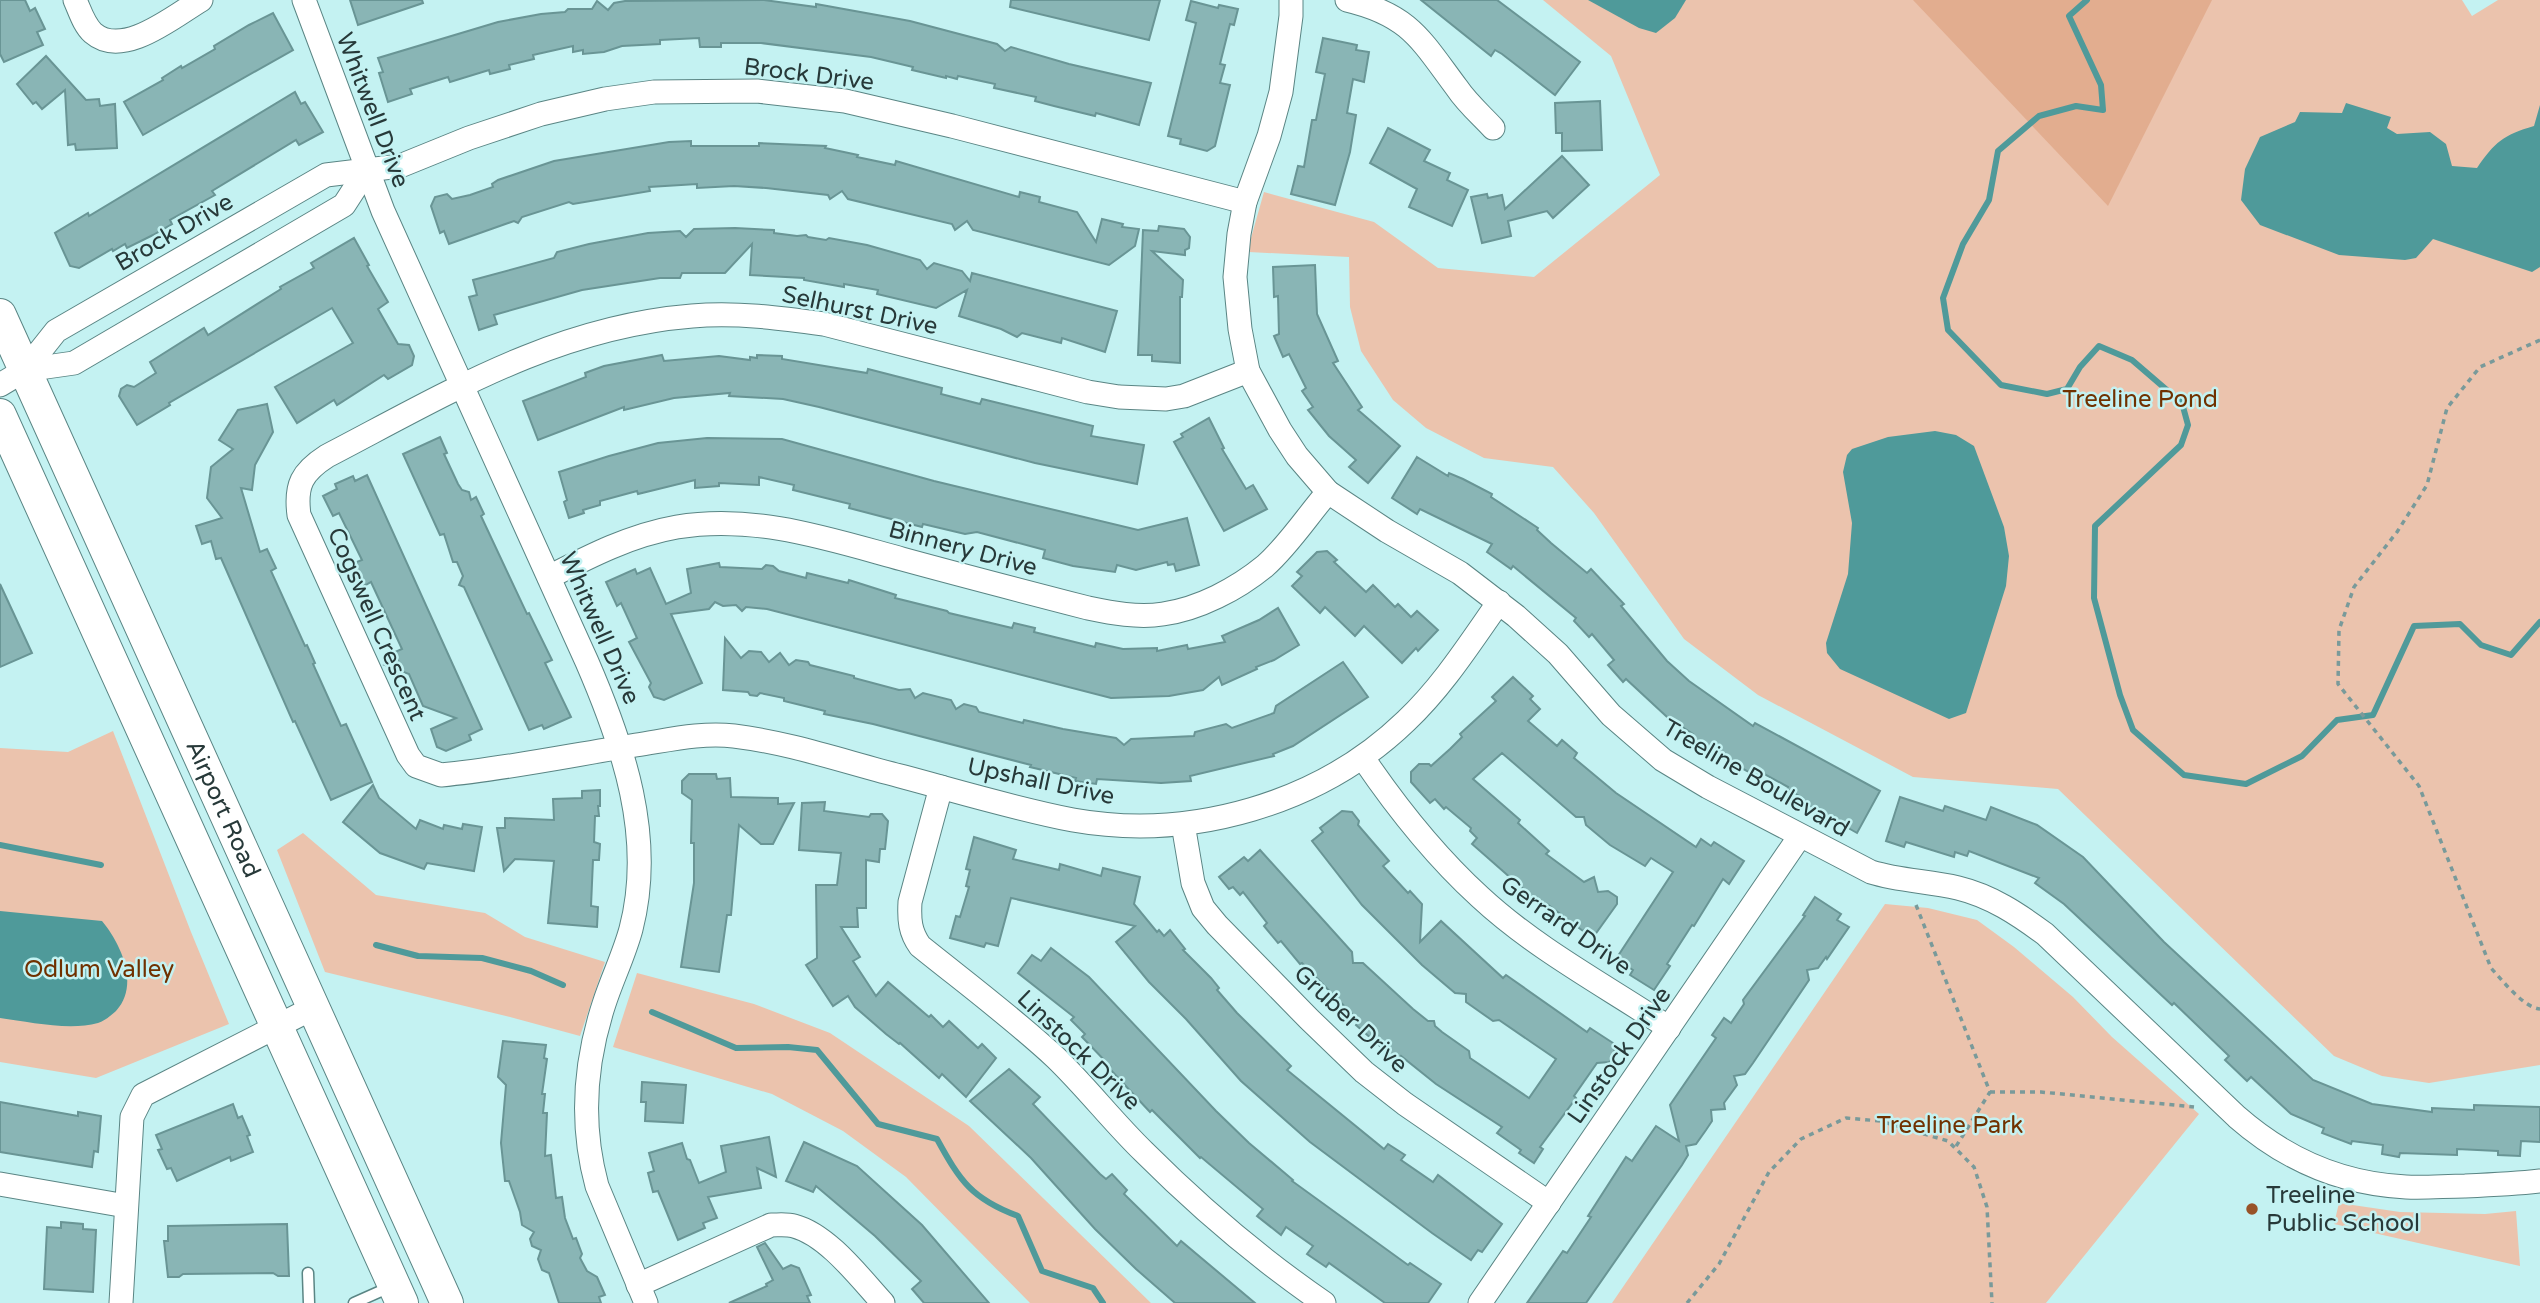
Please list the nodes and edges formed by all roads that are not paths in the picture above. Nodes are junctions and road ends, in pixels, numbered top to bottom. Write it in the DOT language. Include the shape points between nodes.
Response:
graph roads {
  1 [pos="75,0"];
  2 [pos="201,0"];
  3 [pos="304,0"];
  4 [pos="1291,0"];
  5 [pos="1347,0"];
  6 [pos="1493,128"];
  7 [pos="366,171"];
  8 [pos="1245,202"];
  9 [pos="0,315"];
  10 [pos="1248,371"];
  11 [pos="13,378"];
  12 [pos="462,386"];
  13 [pos="0,415"];
  14 [pos="1328,492"];
  15 [pos="549,577"];
  16 [pos="1499,602"];
  17 [pos="621,747"];
  18 [pos="1363,758"];
  19 [pos="941,787"];
  20 [pos="1183,824"];
  21 [pos="1800,836"];
  22 [pos="313,1008"];
  23 [pos="276,1026"];
  24 [pos="1669,1028"];
  25 [pos="2540,1181"];
  26 [pos="0,1184"];
  27 [pos="1549,1203"];
  28 [pos="126,1206"];
  29 [pos="308,1273"];
  30 [pos="398,1294"];
  31 [pos="642,1294"];
  32 [pos="121,1303"];
  33 [pos="309,1303"];
  34 [pos="354,1303"];
  35 [pos="447,1303"];
  36 [pos="883,1303"];
  37 [pos="1324,1303"];
  38 [pos="1480,1303"];
  1 -- 2 [label="street" via="94,34 118,43 136,38"];
  3 -- 7 [label="street, Whitwell Drive"];
  4 -- 8 [label="street, Treeline Boulevard" via="1281,92"];
  5 -- 6 [label="street" via="1404,22"];
  7 -- 8 [label="street, Brock Drive" via="400,166 510,123 605,99 654,92 757,91 892,111"];
  7 -- 11 [label="street, Brock Drive" via="326,175 56,331"];
  7 -- 11 [label="street" via="344,205 74,363"];
  7 -- 12 [label="street, Whitwell Drive"];
  8 -- 10 [label="street, Treeline Boulevard" via="1236,287"];
  9 -- 11 [label="main road, Airport Road"];
  10 -- 12 [label="street, Selhurst Drive" via="1184,396 1119,397 824,324 731,315 650,321 574,338"];
  10 -- 14 [label="street, Treeline Boulevard" via="1286,439"];
  11 -- 22 [label="main road, Airport Road"];
  12 -- 15 [label="street, Whitwell Drive"];
  12 -- 17 [label="street, Cogswell Crescent" via="313,466 298,492 299,515 401,743 416,766 441,775"];
  13 -- 23 [label="main road, Airport Road"];
  14 -- 15 [label="street, Binnery Drive" via="1259,571 1212,599 1163,614 1088,608 821,537 755,524 678,527 643,535"];
  14 -- 16 [label="street, Treeline Boulevard"];
  15 -- 17 [label="street, Whitwell Drive"];
  16 -- 18 [label="street, Upshall Drive" via="1425,702"];
  16 -- 21 [label="street, Treeline Boulevard" via="1558,654 1646,747"];
  17 -- 19 [label="street, Upshall Drive" via="699,736 736,736"];
  17 -- 31 [label="street, Whitwell Drive" via="634,799 636,899 588,1060 586,1117 597,1186"];
  18 -- 20 [label="street, Upshall Drive" via="1270,804"];
  18 -- 24 [label="street, Gerrard Drive" via="1423,837 1481,898 1546,948"];
  19 -- 20 [label="street, Upshall Drive" via="1075,820"];
  19 -- 37 [label="street, Linstock Drive" via="910,902 912,935 920,946 1055,1057 1141,1150 1201,1206"];
  20 -- 27 [label="street, Gruber Drive" via="1197,896 1227,935 1364,1072"];
  21 -- 24 [label="street, Linstock Drive"];
  21 -- 25 [label="street, Treeline Boulevard" via="1871,872 1957,888 2006,907 2045,934 2252,1130 2308,1165 2359,1181 2408,1187"];
  22 -- 23 [label="street"];
  22 -- 35 [label="main road, Airport Road"];
  23 -- 28 [label="street" via="144,1095 132,1117"];
  23 -- 30 [label="main road, Airport Road"];
  24 -- 27 [label="street, Linstock Drive"];
  26 -- 28 [label="street"];
  27 -- 38 [label="street, Linstock Drive"];
  28 -- 32 [label="street"];
  29 -- 33 [label="lane"];
  30 -- 34 [label="lane"];
  31 -- 36 [label="street" via="771,1225 791,1225 823,1241"];
}
